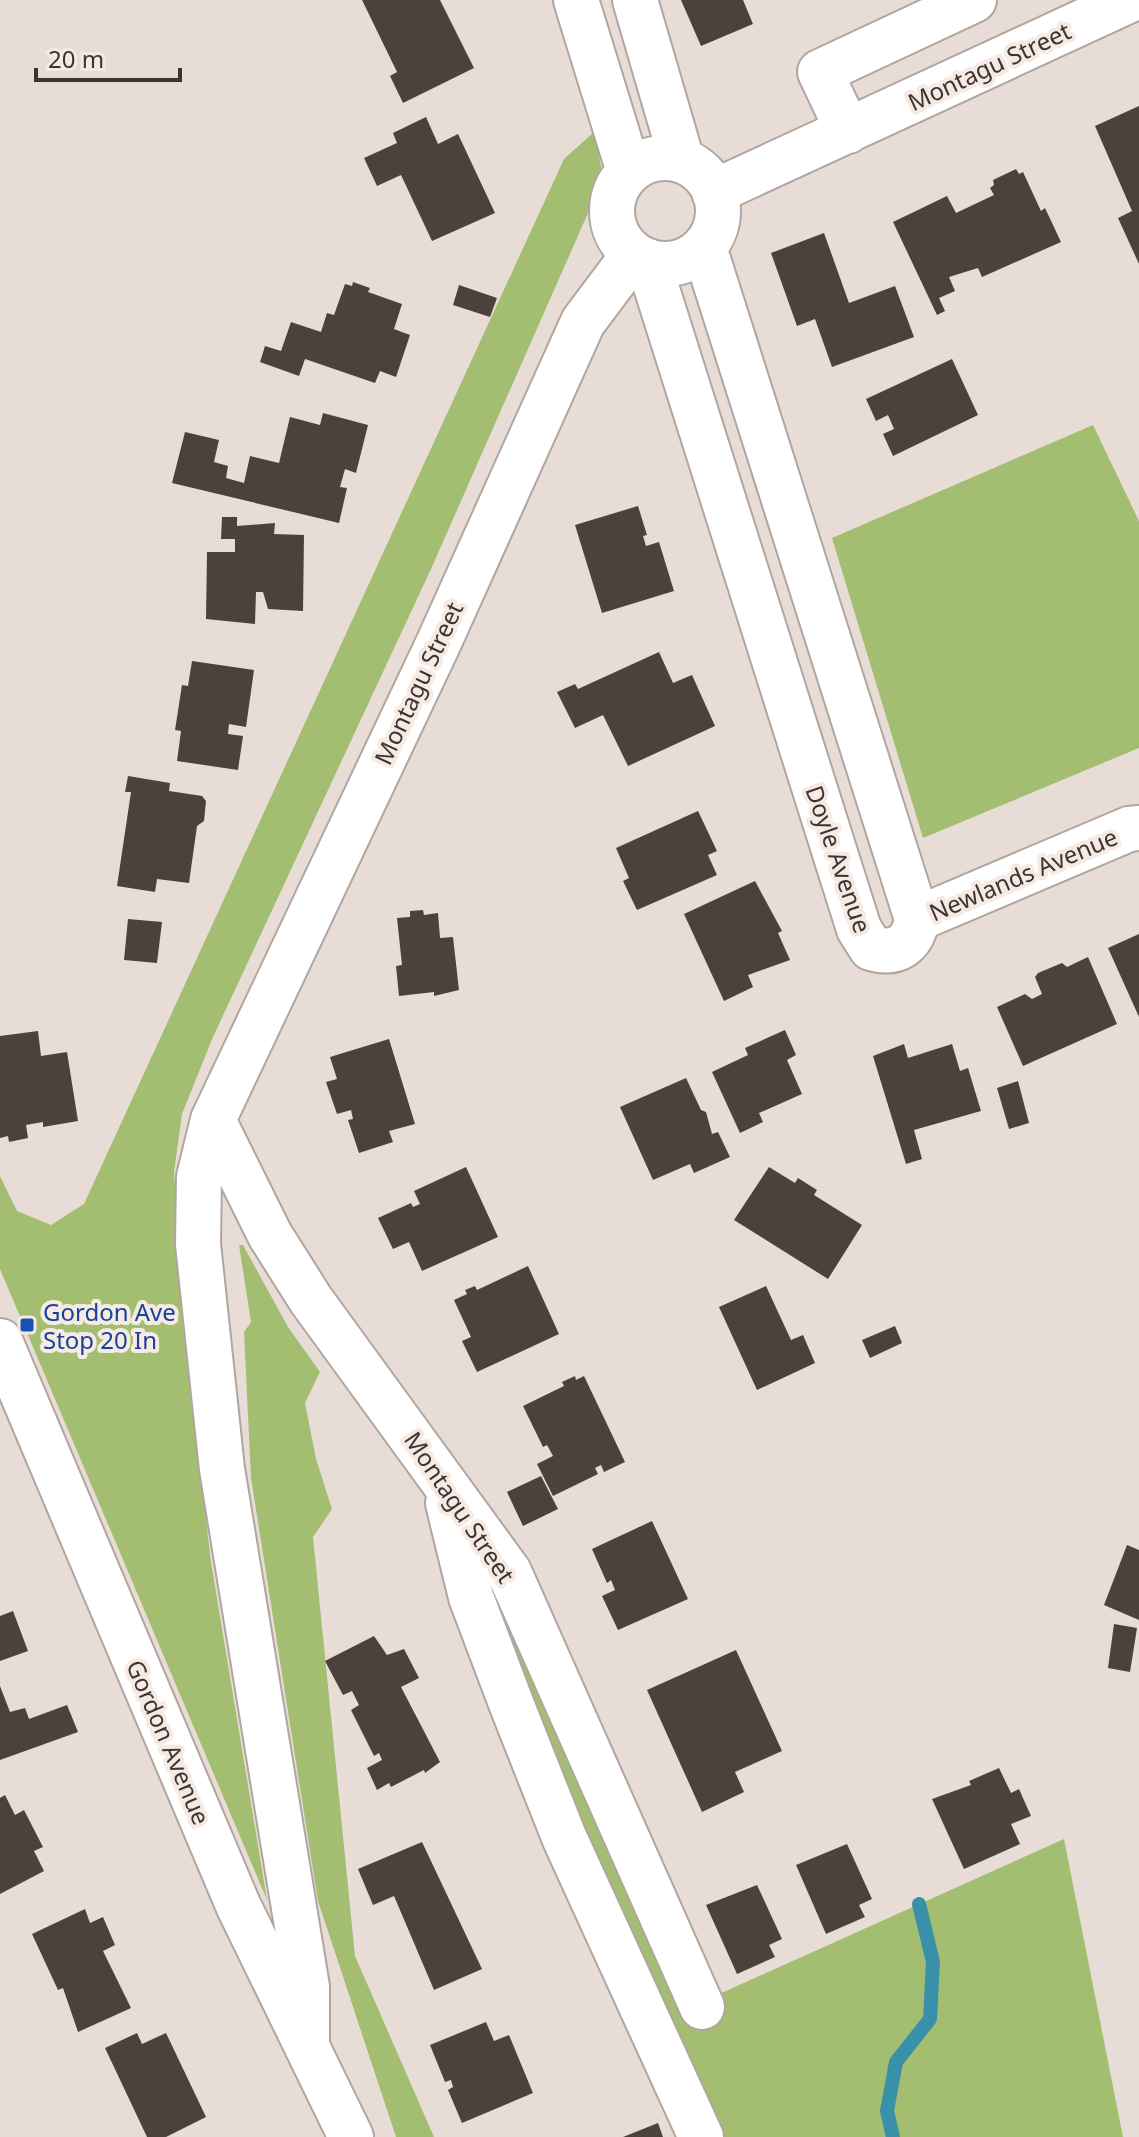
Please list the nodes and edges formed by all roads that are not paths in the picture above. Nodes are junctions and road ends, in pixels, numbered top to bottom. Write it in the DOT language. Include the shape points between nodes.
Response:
graph roads {
  1 [pos="576,0"];
  2 [pos="635,0"];
  3 [pos="974,0"];
  4 [pos="1130,0"];
  5 [pos="848,131"];
  6 [pos="682,161"];
  7 [pos="629,172"];
  8 [pos="714,192"];
  9 [pos="704,247"];
  10 [pos="641,258"];
  11 [pos="1136,826"];
  12 [pos="917,919"];
  13 [pos="213,1120"];
  14 [pos="0,1341"];
  15 [pos="439,1474"];
  16 [pos="702,2007"];
  17 [pos="307,2047"];
  18 [pos="351,2137"];
  19 [pos="701,2137"];
  1 -- 7 [label="street"];
  2 -- 6 [label="street"];
  3 -- 5 [label="street" via="820,72"];
  4 -- 5 [label="street, Montagu Street"];
  5 -- 8 [label="street, Montagu Street"];
  6 -- 7 [label="street" via="654,159"];
  6 -- 8 [label="street" via="696,168"];
  7 -- 10 [label="street" via="612,214 616,229"];
  8 -- 9 [label="street" via="718,221"];
  9 -- 10 [label="street" via="678,262"];
  9 -- 12 [label="street"];
  10 -- 12 [label="street, Doyle Avenue" via="859,929 871,948 883,952 903,947 914,936"];
  10 -- 13 [label="street, Montagu Street" via="583,322"];
  11 -- 12 [label="street, Newlands Avenue"];
  13 -- 15 [label="street, Montagu Street" via="270,1235 311,1300"];
  13 -- 17 [label="street, Montagu Street" via="199,1177 198,1244 222,1469 307,1987"];
  14 -- 17 [label="street, Gordon Avenue" via="238,1905"];
  15 -- 16 [label="street, Montagu Street" via="509,1572"];
  15 -- 19 [label="street" via="471,1597 511,1703 564,1837"];
  17 -- 18 [label="street, Gordon Avenue"];
}
